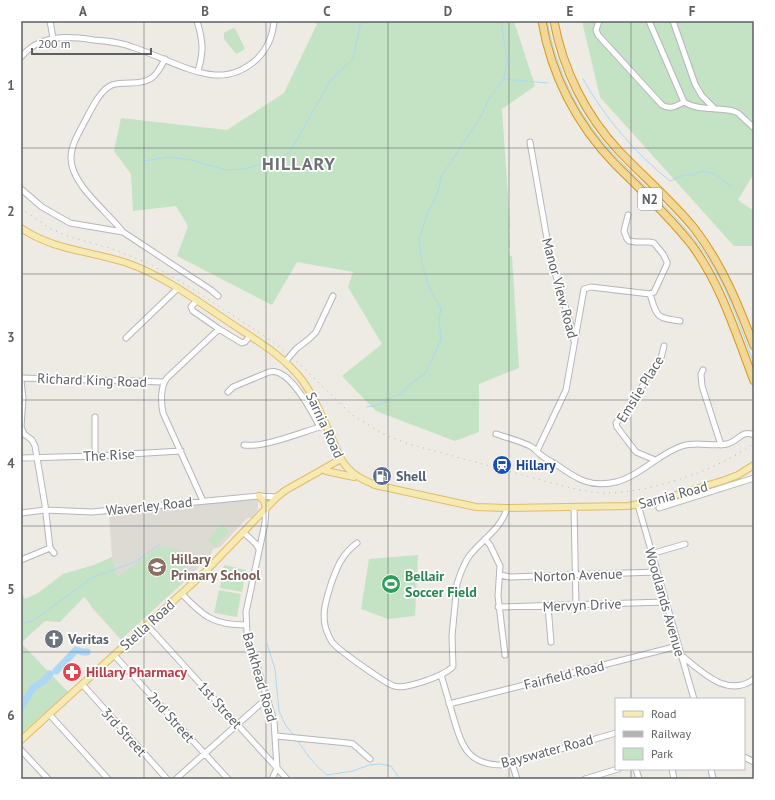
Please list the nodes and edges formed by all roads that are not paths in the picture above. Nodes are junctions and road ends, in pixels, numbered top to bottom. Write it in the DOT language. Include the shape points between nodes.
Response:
graph roads {
  1 [pos="50,21"];
  2 [pos="197,21"];
  3 [pos="274,21"];
  4 [pos="542,21"];
  5 [pos="554,21"];
  6 [pos="558,21"];
  7 [pos="599,21"];
  8 [pos="649,21"];
  9 [pos="673,21"];
  10 [pos="54,38"];
  11 [pos="21,57"];
  12 [pos="165,59"];
  13 [pos="567,67"];
  14 [pos="198,71"];
  15 [pos="684,102"];
  16 [pos="715,109"];
  17 [pos="754,128"];
  18 [pos="530,142"];
  19 [pos="21,189"];
  20 [pos="628,215"];
  21 [pos="21,228"];
  22 [pos="123,232"];
  23 [pos="178,288"];
  24 [pos="650,294"];
  25 [pos="218,296"];
  26 [pos="333,296"];
  27 [pos="196,300"];
  28 [pos="680,321"];
  29 [pos="219,329"];
  30 [pos="250,336"];
  31 [pos="126,338"];
  32 [pos="575,344"];
  33 [pos="664,346"];
  34 [pos="754,346"];
  35 [pos="285,362"];
  36 [pos="704,370"];
  37 [pos="21,378"];
  38 [pos="754,381"];
  39 [pos="21,382"];
  40 [pos="164,382"];
  41 [pos="228,392"];
  42 [pos="95,417"];
  43 [pos="323,426"];
  44 [pos="496,434"];
  45 [pos="754,435"];
  46 [pos="244,445"];
  47 [pos="721,445"];
  48 [pos="181,451"];
  49 [pos="537,451"];
  50 [pos="95,456"];
  51 [pos="21,458"];
  52 [pos="38,458"];
  53 [pos="655,460"];
  54 [pos="342,461"];
  55 [pos="754,465"];
  56 [pos="326,471"];
  57 [pos="308,477"];
  58 [pos="360,478"];
  59 [pos="754,478"];
  60 [pos="259,496"];
  61 [pos="276,497"];
  62 [pos="682,497"];
  63 [pos="203,501"];
  64 [pos="638,505"];
  65 [pos="574,507"];
  66 [pos="266,508"];
  67 [pos="507,508"];
  68 [pos="659,508"];
  69 [pos="45,510"];
  70 [pos="21,513"];
  71 [pos="243,532"];
  72 [pos="485,539"];
  73 [pos="357,543"];
  74 [pos="686,544"];
  75 [pos="50,548"];
  76 [pos="259,549"];
  77 [pos="54,553"];
  78 [pos="651,554"];
  79 [pos="21,560"];
  80 [pos="656,572"];
  81 [pos="500,575"];
  82 [pos="576,575"];
  83 [pos="182,594"];
  84 [pos="665,602"];
  85 [pos="576,605"];
  86 [pos="548,606"];
  87 [pos="498,607"];
  88 [pos="147,625"];
  89 [pos="246,625"];
  90 [pos="551,642"];
  91 [pos="678,646"];
  92 [pos="114,654"];
  93 [pos="680,654"];
  94 [pos="505,656"];
  95 [pos="441,675"];
  96 [pos="754,679"];
  97 [pos="82,684"];
  98 [pos="694,698"];
  99 [pos="266,699"];
  100 [pos="449,704"];
  101 [pos="49,714"];
  102 [pos="238,724"];
  103 [pos="615,733"];
  104 [pos="276,736"];
  105 [pos="21,740"];
  106 [pos="21,750"];
  107 [pos="205,754"];
  108 [pos="745,758"];
  109 [pos="370,759"];
  110 [pos="754,762"];
  111 [pos="512,763"];
  112 [pos="277,768"];
  113 [pos="615,770"];
  114 [pos="48,779"];
  115 [pos="108,779"];
  116 [pos="167,779"];
  117 [pos="176,779"];
  118 [pos="228,779"];
  119 [pos="272,779"];
  120 [pos="287,779"];
  121 [pos="517,779"];
  122 [pos="585,779"];
  1 -- 10 [label="street"];
  2 -- 14 [label="street" via="203,49"];
  3 -- 14 [label="street" via="269,42 250,65 222,75"];
  4 -- 38 [label="highway, N2" via="555,70 574,112 600,148 672,223 700,258 722,298"];
  5 -- 13 [label="highway, N2"];
  6 -- 13 [label="highway"];
  7 -- 15 [label="street" via="596,30 598,35 662,105 672,108"];
  8 -- 15 [label="street"];
  9 -- 16 [label="street" via="695,84 702,96"];
  10 -- 11 [label="street" via="36,44"];
  10 -- 12 [label="street" via="69,37 122,44"];
  12 -- 14 [label="street"];
  12 -- 22 [label="street" via="158,72 149,80 113,85 103,91 72,149 72,164 81,185"];
  13 -- 34 [label="highway, N2" via="586,106 602,130 682,215 712,253 729,283"];
  15 -- 16 [label="street" via="690,106"];
  16 -- 17 [label="street" via="738,113"];
  18 -- 32 [label="street, Manor View Road" via="549,252"];
  19 -- 22 [label="street" via="42,207 70,223"];
  20 -- 24 [label="street" via="624,230 629,241 654,243 667,262 654,292"];
  21 -- 23 [label="main road, Sarnia Road" via="48,243 106,256 132,265"];
  22 -- 25 [label="street"];
  23 -- 27 [label="main road, Sarnia Road"];
  23 -- 31 [label="street"];
  24 -- 28 [label="street" via="659,316"];
  24 -- 32 [label="street" via="591,287 584,289"];
  26 -- 35 [label="street" via="316,332"];
  27 -- 29 [label="street" via="192,307 193,311"];
  27 -- 30 [label="main road, Sarnia Road"];
  29 -- 30 [label="street" via="242,343"];
  29 -- 40 [label="street"];
  30 -- 35 [label="main road, Sarnia Road"];
  32 -- 49 [label="street, Manor View Road" via="565,395"];
  33 -- 53 [label="street, Emslie Place" via="661,358 632,405 616,423 633,450"];
  35 -- 43 [label="main road, Sarnia Road" via="308,388"];
  36 -- 47 [label="street" via="701,374 702,386"];
  37 -- 40 [label="street, Richard King Road"];
  39 -- 52 [label="street" via="21,427 24,434 34,443"];
  40 -- 48 [label="street" via="164,413"];
  41 -- 43 [label="street" via="247,380 272,371 279,372 288,378"];
  42 -- 50 [label="street"];
  43 -- 46 [label="street" via="266,443"];
  43 -- 54 [label="main road, Sarnia Road"];
  44 -- 49 [label="street" via="519,441"];
  45 -- 47 [label="street" via="744,434 730,444"];
  47 -- 53 [label="street" via="687,445"];
  48 -- 50 [label="street, The Rise"];
  48 -- 63 [label="street"];
  49 -- 53 [label="street" via="572,476 595,483 618,481"];
  50 -- 52 [label="street, The Rise"];
  51 -- 52 [label="street, The Rise"];
  52 -- 69 [label="street"];
  54 -- 56 [label="main road, Stella Road"];
  54 -- 57 [label="main road, Stella Road"];
  54 -- 58 [label="main road, Sarnia Road"];
  55 -- 62 [label="main road, Sarnia Road" via="738,475"];
  56 -- 57 [label="main road, Stella Road"];
  56 -- 58 [label="main road"];
  57 -- 61 [label="main road, Stella Road"];
  58 -- 67 [label="main road, Sarnia Road" via="390,489 469,506"];
  59 -- 62 [label="street"];
  60 -- 61 [label="street, Waverley Road"];
  60 -- 63 [label="street, Waverley Road"];
  60 -- 66 [label="main road"];
  61 -- 66 [label="main road, Stella Road"];
  62 -- 64 [label="main road, Sarnia Road"];
  62 -- 68 [label="street"];
  63 -- 69 [label="street, Waverley Road" via="84,512"];
  64 -- 65 [label="main road, Sarnia Road"];
  64 -- 78 [label="street, Woodlands Avenue"];
  65 -- 67 [label="main road, Sarnia Road"];
  65 -- 82 [label="street"];
  66 -- 71 [label="main road, Stella Road"];
  66 -- 76 [label="street, Bankhead Road"];
  67 -- 72 [label="street" via="503,518"];
  69 -- 70 [label="street, Waverley Road"];
  69 -- 75 [label="street"];
  71 -- 76 [label="street"];
  71 -- 83 [label="main road, Stella Road"];
  72 -- 81 [label="street" via="499,562"];
  72 -- 95 [label="street" via="470,555 457,584 452,636 454,662 451,669"];
  73 -- 95 [label="street" via="346,552 336,570 325,603 325,625 333,642 342,652 394,687"];
  74 -- 78 [label="street"];
  75 -- 77 [label="street"];
  75 -- 79 [label="street"];
  76 -- 89 [label="street, Bankhead Road" via="246,612"];
  78 -- 80 [label="street, Woodlands Avenue"];
  80 -- 82 [label="street, Norton Avenue"];
  80 -- 84 [label="street, Woodlands Avenue"];
  81 -- 82 [label="street, Norton Avenue"];
  81 -- 87 [label="street"];
  82 -- 85 [label="street"];
  83 -- 88 [label="main road, Stella Road"];
  83 -- 89 [label="street" via="199,612 211,619 227,624"];
  84 -- 85 [label="street, Mervyn Drive"];
  84 -- 91 [label="street, Woodlands Avenue"];
  85 -- 86 [label="street, Mervyn Drive"];
  86 -- 87 [label="street, Mervyn Drive"];
  86 -- 90 [label="street"];
  87 -- 94 [label="street"];
  88 -- 92 [label="main road, Stella Road"];
  88 -- 102 [label="street, 1st Street"];
  89 -- 99 [label="street, Bankhead Road"];
  91 -- 93 [label="street, Woodlands Avenue"];
  91 -- 100 [label="street, Fairfield Road"];
  92 -- 97 [label="main road, Stella Road"];
  92 -- 107 [label="street, 2nd Street"];
  93 -- 96 [label="street" via="718,682 741,686"];
  93 -- 98 [label="street, Woodlands Avenue"];
  95 -- 100 [label="street, Bayswater Road"];
  97 -- 101 [label="main road, Stella Road"];
  97 -- 116 [label="street, 3rd Street"];
  99 -- 102 [label="street"];
  99 -- 104 [label="street, Bankhead Road"];
  100 -- 111 [label="street, Bayswater Road" via="462,743 471,755 478,760 496,765"];
  101 -- 105 [label="main road, Stella Road"];
  101 -- 115 [label="street"];
  102 -- 107 [label="street"];
  102 -- 112 [label="street, 1st Street"];
  103 -- 111 [label="street, Bayswater Road"];
  104 -- 109 [label="street" via="353,744"];
  104 -- 112 [label="street, Bankhead Road"];
  106 -- 114 [label="street"];
  107 -- 117 [label="street"];
  107 -- 118 [label="street, 2nd Street"];
  108 -- 110 [label="street"];
  111 -- 121 [label="street"];
  112 -- 119 [label="street"];
  112 -- 120 [label="street"];
  113 -- 122 [label="street"];
}
